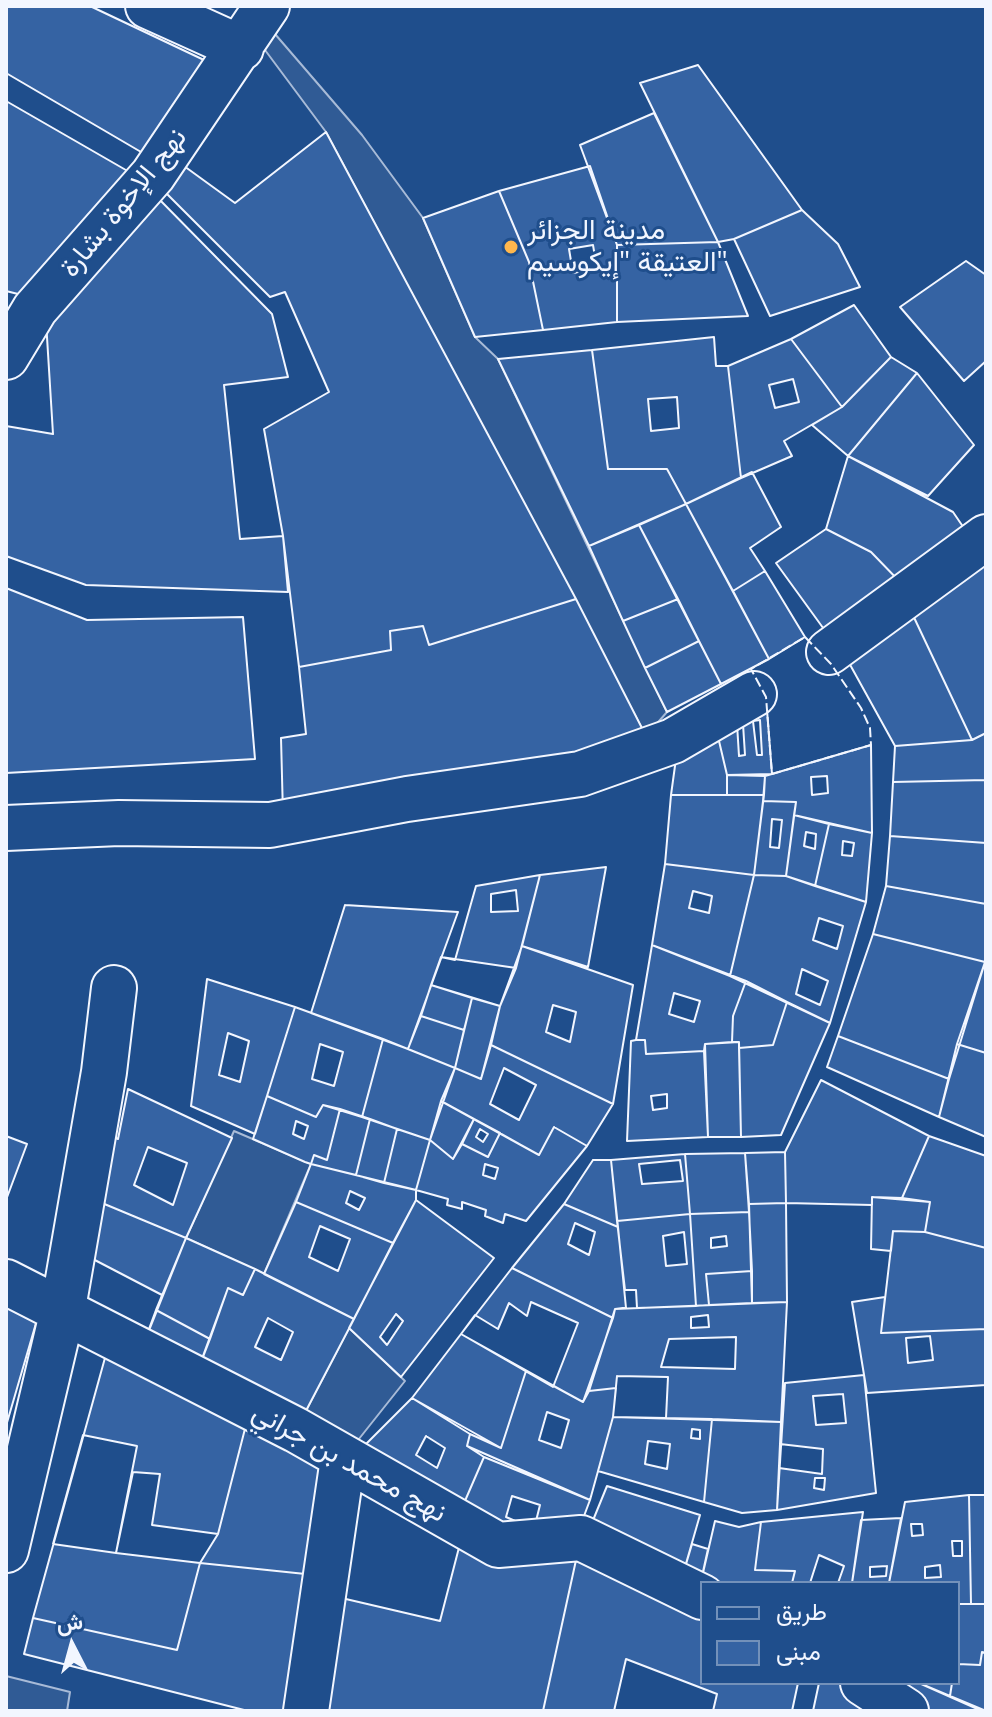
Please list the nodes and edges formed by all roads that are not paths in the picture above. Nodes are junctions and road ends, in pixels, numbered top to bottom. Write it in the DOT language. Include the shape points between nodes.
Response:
graph roads {
  1 [pos="148,6"];
  2 [pos="267,6"];
  3 [pos="241,48"];
  4 [pos="6,357"];
  5 [pos="986,537"];
  6 [pos="829,652"];
  7 [pos="754,694"];
  8 [pos="6,828"];
  9 [pos="114,988"];
  10 [pos="6,1282"];
  11 [pos="62,1314"];
  12 [pos="343,1459"];
  13 [pos="6,1550"];
  14 [pos="700,1596"];
  15 [pos="866,1685"];
  16 [pos="306,1711"];
  17 [pos="906,1711"];
  1 -- 3 [label="street"];
  2 -- 3 [label="street, نهج الإخوة بشارة"];
  3 -- 4 [label="street, نهج الإخوة بشارة" via="153,175 35,309"];
  5 -- 6 [label="street"];
  7 -- 8 [label="street" via="673,741 580,774 270,825"];
  9 -- 11 [label="street"];
  10 -- 11 [label="street, نهج محمد بن جراني"];
  11 -- 12 [label="street, نهج محمد بن جراني" via="296,1430"];
  11 -- 13 [label="street"];
  12 -- 14 [label="street, نهج محمد بن جراني" via="498,1545 581,1538"];
  12 -- 16 [label="street"];
  15 -- 17 [label="street"];
}
